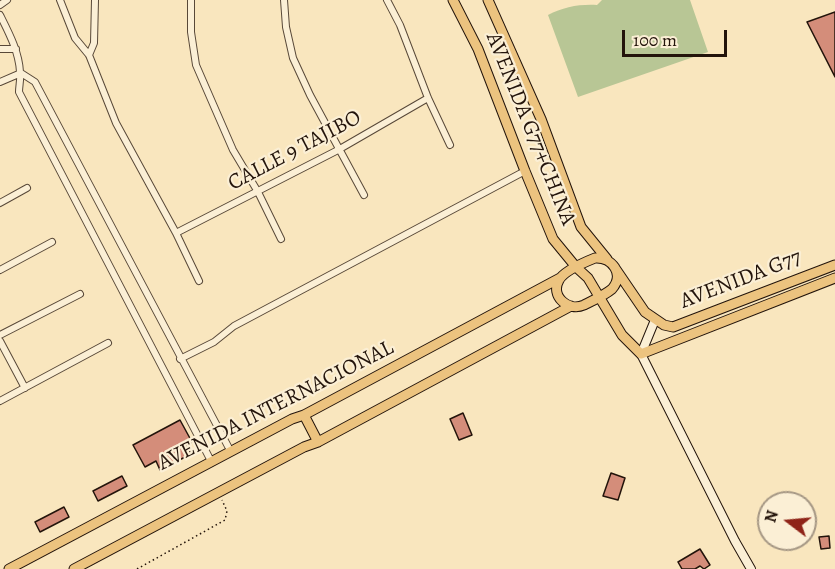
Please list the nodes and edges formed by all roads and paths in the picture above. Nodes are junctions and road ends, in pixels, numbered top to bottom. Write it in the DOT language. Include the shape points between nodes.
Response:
graph roads {
  1 [pos="7,0"];
  2 [pos="60,0"];
  3 [pos="95,0"];
  4 [pos="191,0"];
  5 [pos="284,0"];
  6 [pos="387,0"];
  7 [pos="453,0"];
  8 [pos="488,0"];
  9 [pos="0,5"];
  10 [pos="0,15"];
  11 [pos="0,49"];
  12 [pos="16,49"];
  13 [pos="89,56"];
  14 [pos="21,73"];
  15 [pos="0,82"];
  16 [pos="428,98"];
  17 [pos="450,145"];
  18 [pos="338,150"];
  19 [pos="525,171"];
  20 [pos="27,188"];
  21 [pos="258,192"];
  22 [pos="364,195"];
  23 [pos="0,203"];
  24 [pos="176,233"];
  25 [pos="281,239"];
  26 [pos="52,242"];
  27 [pos="607,260"];
  28 [pos="835,265"];
  29 [pos="576,267"];
  30 [pos="615,268"];
  31 [pos="0,270"];
  32 [pos="560,278"];
  33 [pos="835,278"];
  34 [pos="199,281"];
  35 [pos="80,294"];
  36 [pos="599,296"];
  37 [pos="571,306"];
  38 [pos="655,320"];
  39 [pos="0,335"];
  40 [pos="0,341"];
  41 [pos="108,343"];
  42 [pos="641,354"];
  43 [pos="180,358"];
  44 [pos="25,388"];
  45 [pos="0,401"];
  46 [pos="304,415"];
  47 [pos="318,442"];
  48 [pos="231,452"];
  49 [pos="211,461"];
  50 [pos="219,492"];
  51 [pos="9,569"];
  52 [pos="74,569"];
  53 [pos="137,569"];
  54 [pos="751,569"];
  1 -- 9 [label="street"];
  2 -- 13 [label="street" via="75,38"];
  3 -- 13 [label="street" via="94,43"];
  4 -- 21 [label="street" via="196,65 233,150"];
  5 -- 18 [label="street" via="293,58"];
  6 -- 16 [label="street"];
  7 -- 19 [label="main road, AVENIDA G77+CHINA" via="478,49"];
  8 -- 27 [label="main road, AVENIDA G77+CHINA" via="541,119 581,227"];
  10 -- 12 [label="street"];
  11 -- 12 [label="street"];
  12 -- 14 [label="street"];
  13 -- 24 [label="street" via="116,123"];
  14 -- 15 [label="street"];
  14 -- 43 [label="street" via="35,82"];
  14 -- 49 [label="street" via="19,92"];
  16 -- 17 [label="street"];
  16 -- 18 [label="street, CALLE 9 TAJIBO"];
  18 -- 21 [label="street, CALLE 9 TAJIBO"];
  18 -- 22 [label="street"];
  19 -- 29 [label="main road, AVENIDA G77+CHINA" via="553,239"];
  19 -- 43 [label="street"];
  20 -- 23 [label="street"];
  21 -- 24 [label="street, CALLE 9 TAJIBO"];
  21 -- 25 [label="street"];
  24 -- 34 [label="street"];
  26 -- 31 [label="street"];
  27 -- 29 [label="main road" via="595,258"];
  27 -- 30 [label="main road, AVENIDA G77+CHINA"];
  28 -- 38 [label="main road, AVENIDA G77" via="673,327"];
  29 -- 32 [label="main road"];
  29 -- 36 [label="main road, AVENIDA G77+CHINA"];
  30 -- 36 [label="main road" via="614,286"];
  30 -- 38 [label="main road, AVENIDA G77" via="645,312"];
  32 -- 37 [label="main road" via="558,294"];
  32 -- 46 [label="main road, AVENIDA INTERNACIONAL"];
  33 -- 42 [label="main road, AVENIDA G77"];
  35 -- 39 [label="street"];
  36 -- 37 [label="main road" via="583,305"];
  36 -- 42 [label="main road, AVENIDA G77+CHINA" via="622,335"];
  37 -- 47 [label="main road"];
  38 -- 42 [label="street"];
  40 -- 44 [label="street"];
  41 -- 44 [label="street"];
  42 -- 54 [label="street"];
  43 -- 48 [label="street"];
  44 -- 45 [label="street"];
  46 -- 47 [label="main road"];
  46 -- 48 [label="main road, AVENIDA INTERNACIONAL"];
  47 -- 50 [label="main road"];
  48 -- 49 [label="main road, AVENIDA INTERNACIONAL"];
  49 -- 51 [label="main road, AVENIDA INTERNACIONAL"];
  50 -- 52 [label="main road"];
  50 -- 53 [label="path" via="227,511 225,520"];
}
